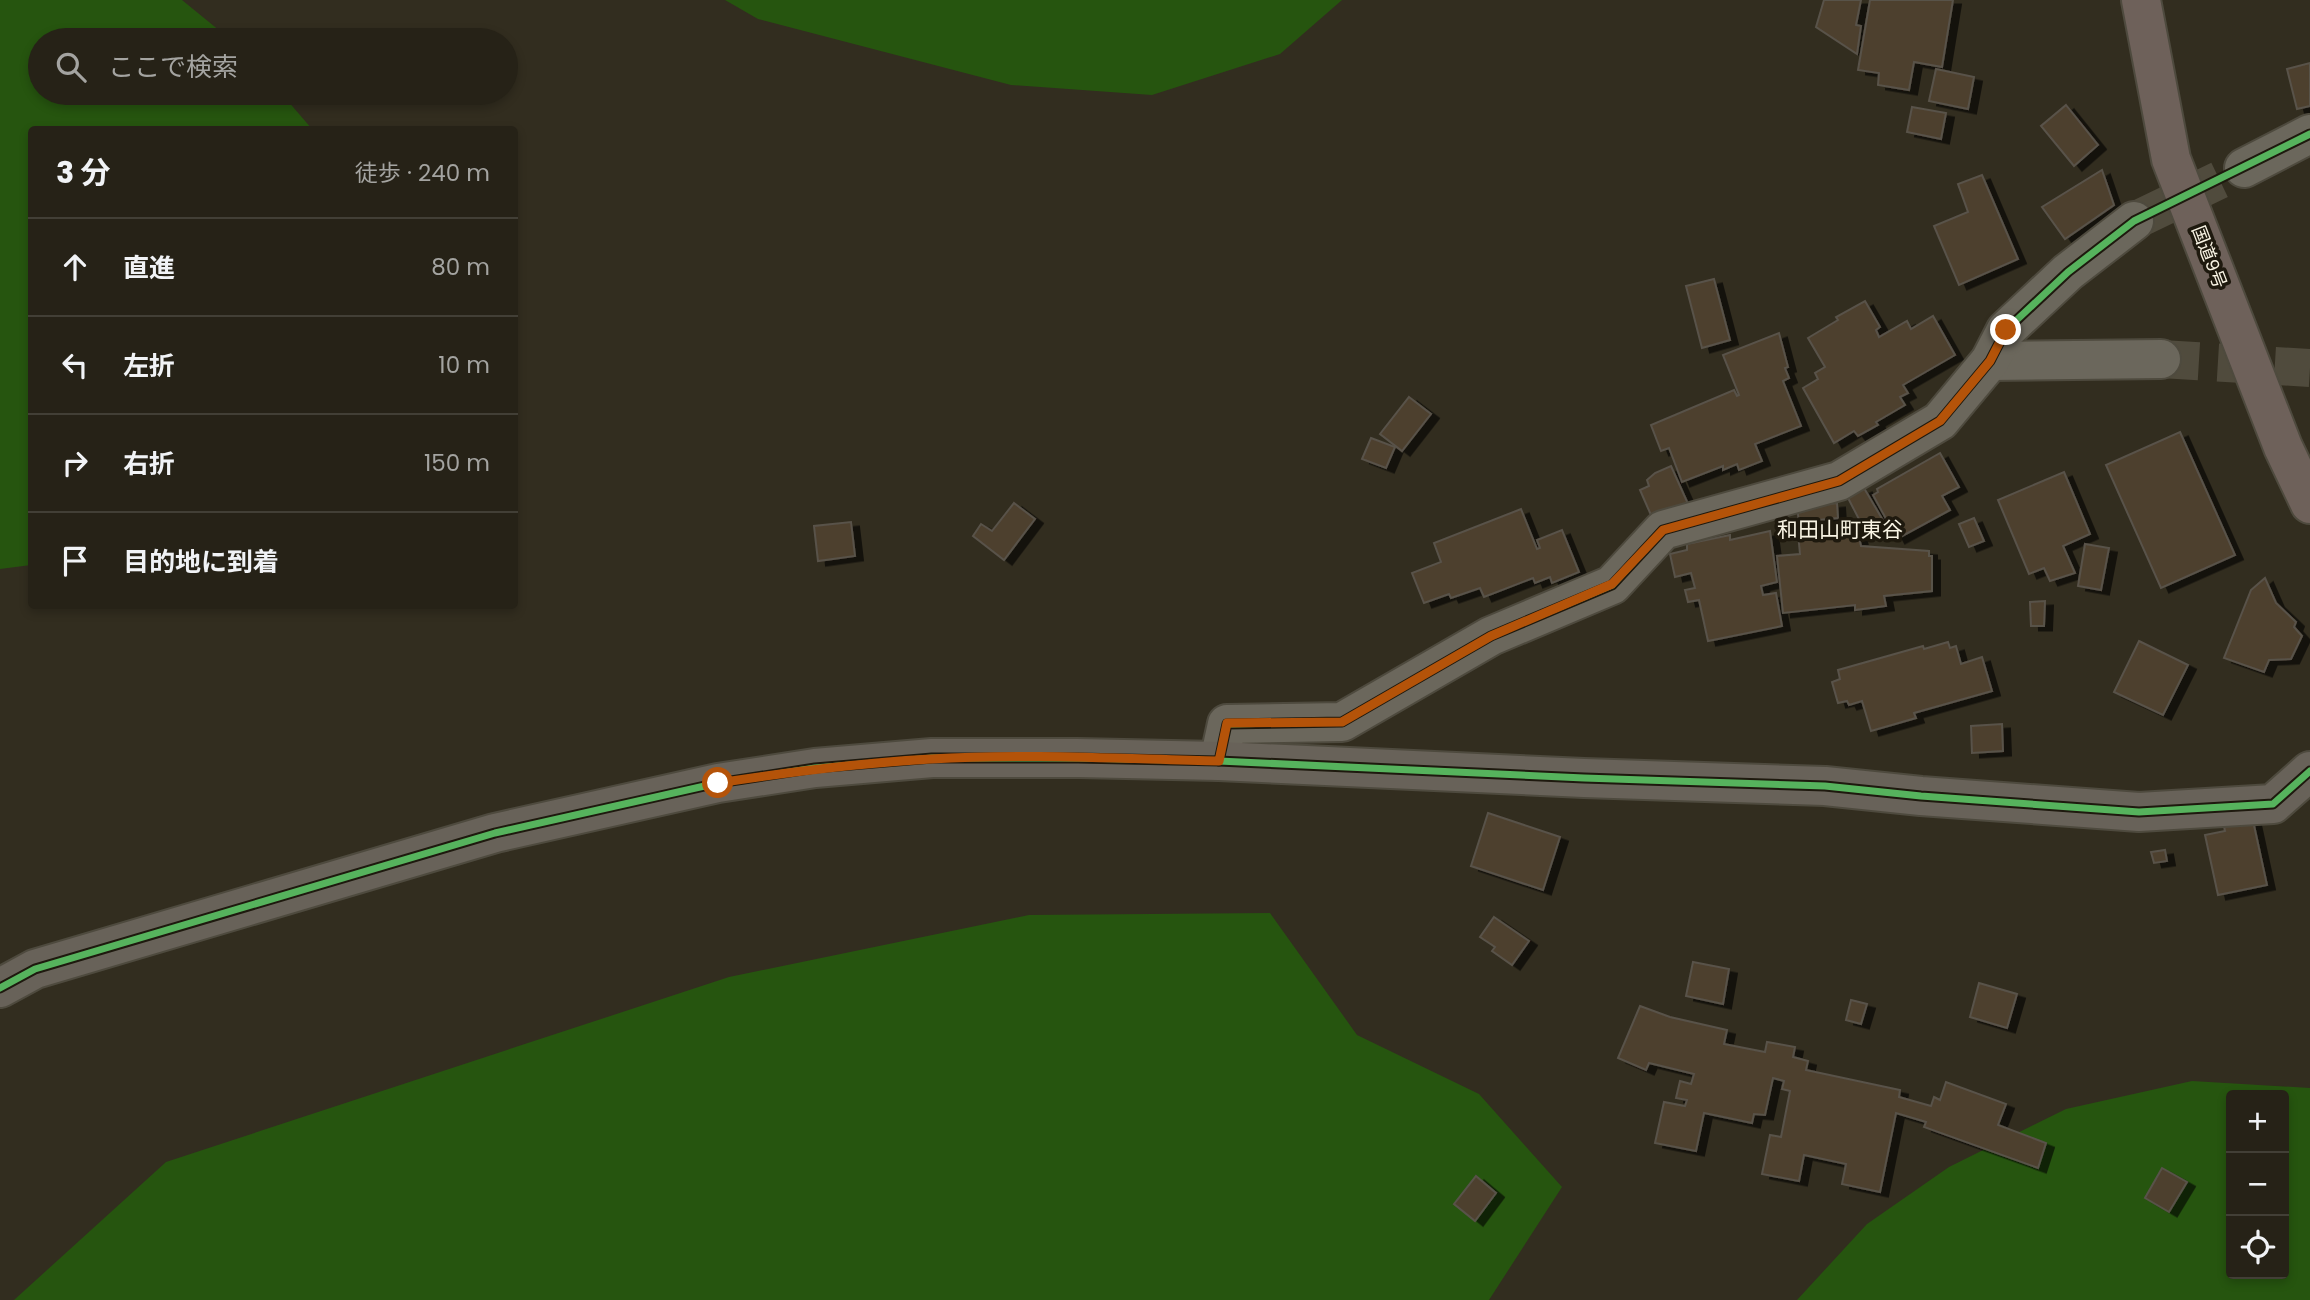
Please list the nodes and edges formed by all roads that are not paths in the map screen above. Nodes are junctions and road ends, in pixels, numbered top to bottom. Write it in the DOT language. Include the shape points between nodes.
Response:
graph roads {
  1 [pos="2141,0"];
  2 [pos="2310,134"];
  3 [pos="2244,168"];
  4 [pos="2134,221"];
  5 [pos="2161,359"];
  6 [pos="1990,361"];
  7 [pos="2310,504"];
  8 [pos="1219,761"];
  9 [pos="2310,771"];
  10 [pos="0,988"];
  1 -- 7 [label="highway, 国道9号" via="2171,159 2283,447"];
  2 -- 3 [label="street"];
  4 -- 6 [label="street" via="2068,272 2006,330"];
  5 -- 6 [label="street"];
  6 -- 8 [label="street" via="1940,421 1839,481 1663,530 1612,584 1491,636 1342,722 1227,723"];
  8 -- 9 [label="street" via="1825,786 2139,811 2273,804"];
  8 -- 10 [label="street" via="932,758 815,768 718,783 481,837 35,969"];
}
